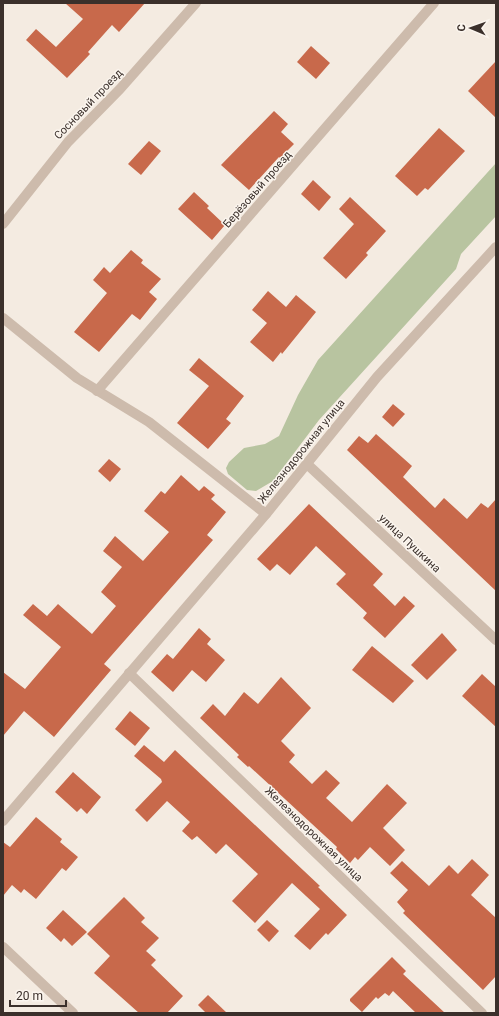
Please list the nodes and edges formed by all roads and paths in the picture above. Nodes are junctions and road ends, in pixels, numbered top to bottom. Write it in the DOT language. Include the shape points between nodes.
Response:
graph roads {
  1 [pos="196,3"];
  2 [pos="434,3"];
  3 [pos="3,224"];
  4 [pos="496,247"];
  5 [pos="3,318"];
  6 [pos="97,391"];
  7 [pos="307,464"];
  8 [pos="266,514"];
  9 [pos="496,640"];
  10 [pos="129,673"];
  11 [pos="3,821"];
  12 [pos="3,947"];
  13 [pos="73,1013"];
  14 [pos="482,1013"];
  1 -- 3 [label="street, Сосновый проезд" via="120,89 68,142"];
  2 -- 6 [label="street, Берёзовый проезд"];
  4 -- 7 [label="street, Железнодорожная улица" via="377,377"];
  5 -- 6 [label="street" via="54,361"];
  6 -- 8 [label="street" via="149,422"];
  7 -- 8 [label="street, Железнодорожная улица"];
  7 -- 9 [label="street, улица Пушкина"];
  8 -- 10 [label="street, Железнодорожная улица"];
  10 -- 11 [label="street, Железнодорожная улица"];
  10 -- 14 [label="street, Железнодорожная улица"];
  12 -- 13 [label="street"];
}
